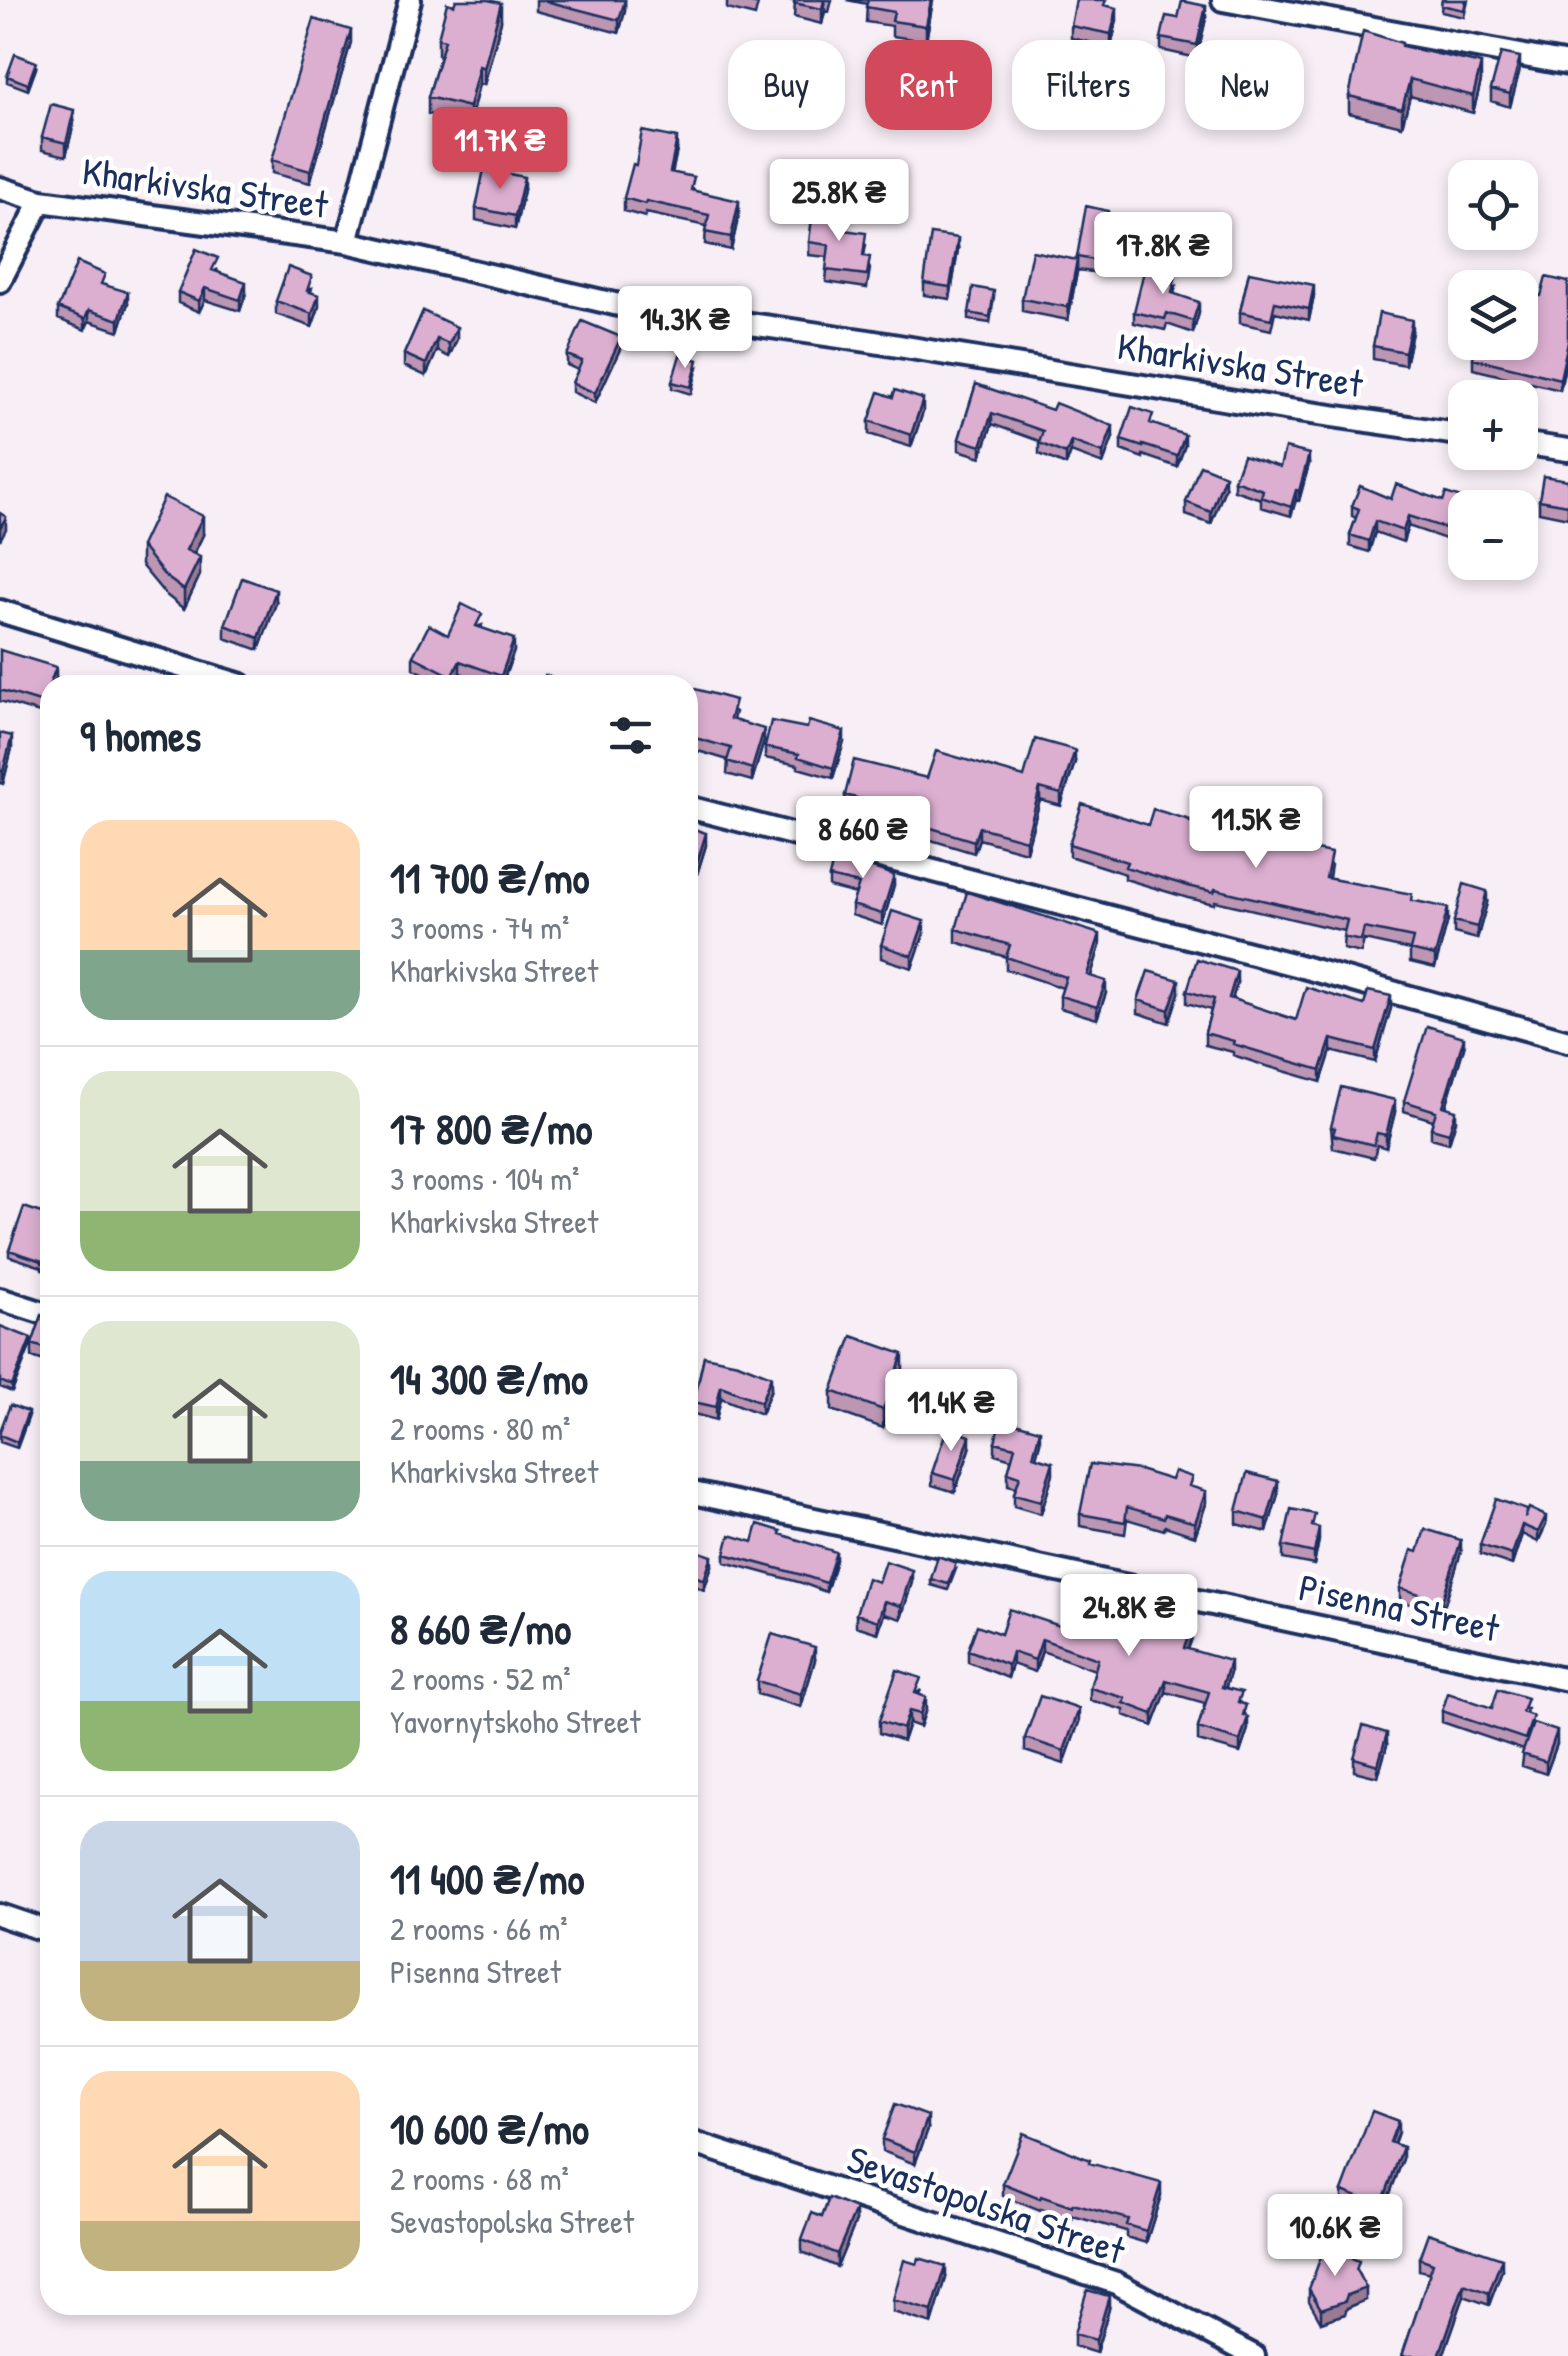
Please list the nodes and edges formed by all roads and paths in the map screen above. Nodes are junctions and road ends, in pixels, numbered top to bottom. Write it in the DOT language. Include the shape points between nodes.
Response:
graph roads {
  1 [pos="410,0"];
  2 [pos="1224,0"];
  3 [pos="1568,64"];
  4 [pos="0,188"];
  5 [pos="40,201"];
  6 [pos="347,242"];
  7 [pos="0,281"];
  8 [pos="1448,433"];
  9 [pos="1538,446"];
  10 [pos="1568,450"];
  11 [pos="0,611"];
  12 [pos="209,675"];
  13 [pos="698,809"];
  14 [pos="1568,1041"];
  15 [pos="0,1300"];
  16 [pos="40,1312"];
  17 [pos="698,1494"];
  18 [pos="1568,1680"];
  19 [pos="0,1915"];
  20 [pos="40,1929"];
  21 [pos="698,2143"];
  22 [pos="1254,2356"];
  1 -- 6 [label="street"];
  2 -- 3 [label="street"];
  4 -- 5 [label="street, Kharkivska Street"];
  5 -- 6 [label="street, Kharkivska Street"];
  5 -- 7 [label="street"];
  6 -- 8 [label="street, Kharkivska Street" via="618,305"];
  9 -- 10 [label="street"];
  11 -- 12 [label="street"];
  13 -- 14 [label="street"];
  15 -- 16 [label="street"];
  17 -- 18 [label="street, Pisenna Street"];
  19 -- 20 [label="street"];
  21 -- 22 [label="street, Sevastopolska Street" via="1116,2283"];
}
